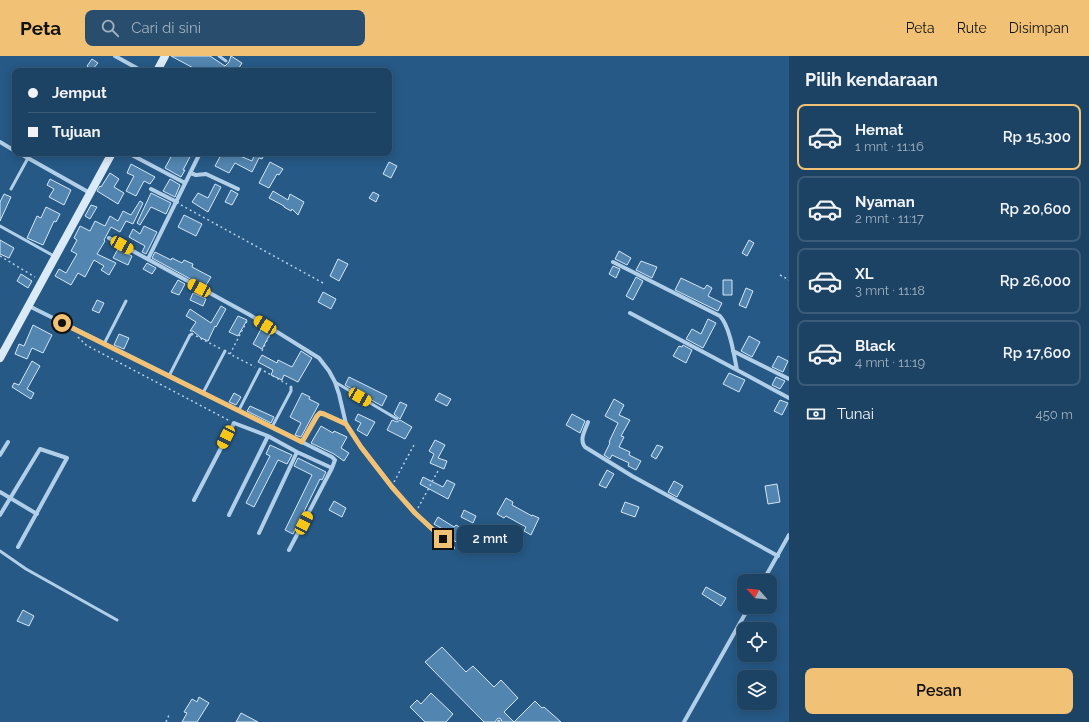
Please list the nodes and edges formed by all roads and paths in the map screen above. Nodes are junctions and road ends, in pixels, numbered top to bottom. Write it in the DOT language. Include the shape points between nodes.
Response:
graph roads {
  1 [pos="115,56"];
  2 [pos="165,56"];
  3 [pos="219,56"];
  4 [pos="226,61"];
  5 [pos="137,68"];
  6 [pos="159,68"];
  7 [pos="0,142"];
  8 [pos="12,149"];
  9 [pos="24,156"];
  10 [pos="110,156"];
  11 [pos="134,156"];
  12 [pos="198,156"];
  13 [pos="28,158"];
  14 [pos="190,173"];
  15 [pos="185,183"];
  16 [pos="12,189"];
  17 [pos="151,189"];
  18 [pos="238,189"];
  19 [pos="90,193"];
  20 [pos="177,202"];
  21 [pos="0,226"];
  22 [pos="109,238"];
  23 [pos="0,256"];
  24 [pos="55,257"];
  25 [pos="148,259"];
  26 [pos="613,262"];
  27 [pos="780,275"];
  28 [pos="789,280"];
  29 [pos="42,281"];
  30 [pos="323,283"];
  31 [pos="126,301"];
  32 [pos="29,306"];
  33 [pos="630,313"];
  34 [pos="250,315"];
  35 [pos="73,328"];
  36 [pos="273,329"];
  37 [pos="192,334"];
  38 [pos="104,344"];
  39 [pos="224,351"];
  40 [pos="262,351"];
  41 [pos="733,351"];
  42 [pos="230,354"];
  43 [pos="0,358"];
  44 [pos="260,370"];
  45 [pos="737,370"];
  46 [pos="169,376"];
  47 [pos="789,379"];
  48 [pos="335,382"];
  49 [pos="291,387"];
  50 [pos="203,393"];
  51 [pos="789,398"];
  52 [pos="239,410"];
  53 [pos="397,419"];
  54 [pos="588,422"];
  55 [pos="235,423"];
  56 [pos="346,424"];
  57 [pos="272,427"];
  58 [pos="268,436"];
  59 [pos="8,442"];
  60 [pos="302,442"];
  61 [pos="415,443"];
  62 [pos="297,452"];
  63 [pos="0,455"];
  64 [pos="332,468"];
  65 [pos="439,469"];
  66 [pos="392,487"];
  67 [pos="0,492"];
  68 [pos="10,498"];
  69 [pos="194,500"];
  70 [pos="415,513"];
  71 [pos="37,514"];
  72 [pos="0,515"];
  73 [pos="228,515"];
  74 [pos="259,533"];
  75 [pos="789,535"];
  76 [pos="18,547"];
  77 [pos="453,548"];
  78 [pos="289,550"];
  79 [pos="0,551"];
  80 [pos="778,556"];
  81 [pos="767,574"];
  82 [pos="745,614"];
  83 [pos="117,620"];
  84 [pos="169,715"];
  85 [pos="166,722"];
  86 [pos="684,722"];
  1 -- 5 [label="street"];
  2 -- 6 [label="main road"];
  3 -- 4 [label="lane"];
  7 -- 8 [label="street"];
  9 -- 13 [label="street"];
  10 -- 19 [label="main road"];
  11 -- 15 [label="street"];
  12 -- 14 [label="street"];
  13 -- 16 [label="lane"];
  13 -- 19 [label="street"];
  14 -- 15 [label="street"];
  14 -- 18 [label="street" via="206,174"];
  15 -- 20 [label="street"];
  17 -- 20 [label="street"];
  19 -- 24 [label="main road"];
  20 -- 25 [label="street"];
  20 -- 30 [label="path"];
  21 -- 24 [label="lane"];
  22 -- 25 [label="street"];
  23 -- 29 [label="path"];
  24 -- 29 [label="main road"];
  25 -- 34 [label="street"];
  26 -- 41 [label="street" via="720,316"];
  27 -- 28 [label="path"];
  29 -- 32 [label="main road"];
  31 -- 38 [label="lane"];
  32 -- 35 [label="street"];
  32 -- 43 [label="main road"];
  33 -- 45 [label="street"];
  34 -- 36 [label="street"];
  34 -- 42 [label="path"];
  35 -- 38 [label="street"];
  35 -- 55 [label="path" via="86,345"];
  36 -- 40 [label="path"];
  36 -- 48 [label="street" via="319,358"];
  37 -- 39 [label="path"];
  37 -- 46 [label="lane"];
  38 -- 46 [label="street"];
  39 -- 42 [label="path"];
  39 -- 50 [label="lane"];
  41 -- 45 [label="street"];
  41 -- 47 [label="street"];
  42 -- 44 [label="path"];
  44 -- 49 [label="path"];
  44 -- 52 [label="lane"];
  45 -- 51 [label="street"];
  46 -- 50 [label="street"];
  48 -- 53 [label="lane"];
  48 -- 56 [label="street"];
  49 -- 57 [label="lane"];
  50 -- 52 [label="street"];
  52 -- 57 [label="street"];
  54 -- 80 [label="street" via="582,439 586,447 632,476"];
  55 -- 58 [label="street"];
  55 -- 69 [label="street"];
  56 -- 60 [label="street" via="320,413"];
  56 -- 66 [label="street"];
  57 -- 60 [label="street"];
  58 -- 62 [label="street"];
  58 -- 73 [label="street"];
  59 -- 63 [label="street"];
  60 -- 64 [label="street" via="332,457 335,460"];
  61 -- 66 [label="path"];
  62 -- 64 [label="street"];
  62 -- 74 [label="street"];
  64 -- 78 [label="street"];
  65 -- 70 [label="path"];
  66 -- 70 [label="street"];
  67 -- 68 [label="street"];
  68 -- 71 [label="street"];
  68 -- 71 [label="street" via="40,450 67,458"];
  68 -- 72 [label="street"];
  70 -- 77 [label="street"];
  71 -- 76 [label="street"];
  75 -- 80 [label="street"];
  79 -- 83 [label="lane" via="26,569"];
  80 -- 81 [label="street"];
  82 -- 86 [label="street"];
  84 -- 85 [label="path"];
}
